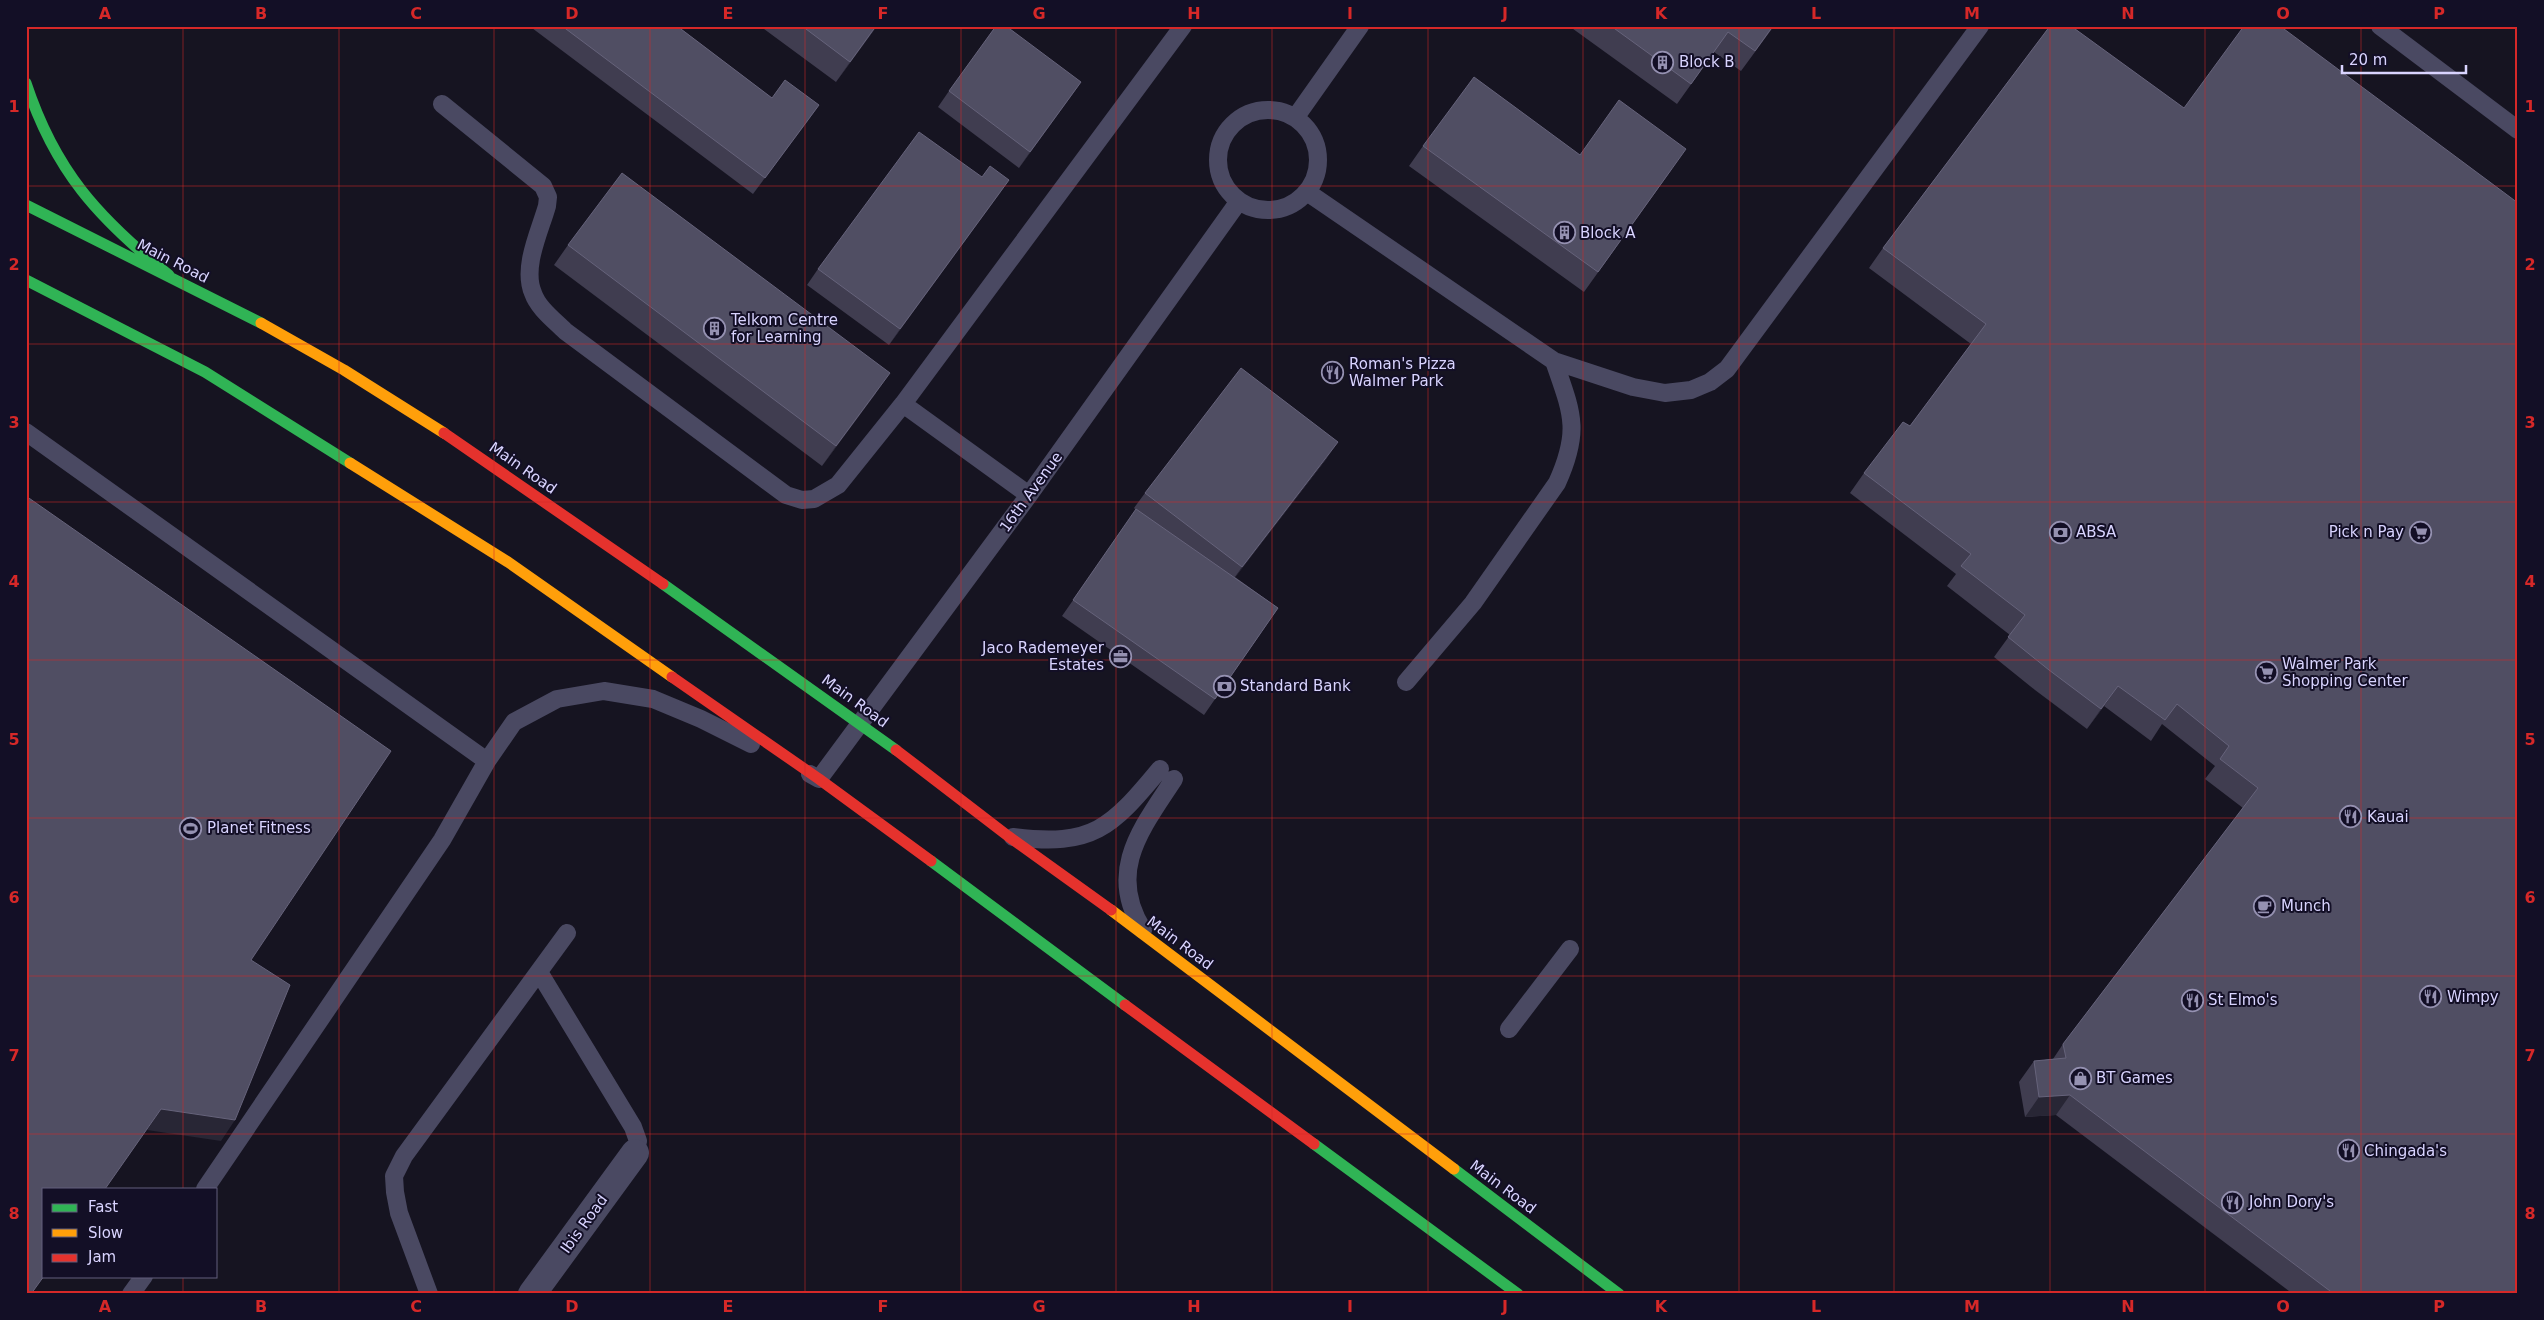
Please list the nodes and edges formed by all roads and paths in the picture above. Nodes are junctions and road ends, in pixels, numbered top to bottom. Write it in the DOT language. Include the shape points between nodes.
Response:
graph roads {
  1 [pos="1183,26"];
  2 [pos="1360,26"];
  3 [pos="1980,26"];
  4 [pos="2380,26"];
  5 [pos="26,83"];
  6 [pos="442,104"];
  7 [pos="1295,118"];
  8 [pos="2518,130"];
  9 [pos="1307,192"];
  10 [pos="1239,201"];
  11 [pos="26,204"];
  12 [pos="169,275"];
  13 [pos="26,280"];
  14 [pos="1554,361"];
  15 [pos="904,404"];
  16 [pos="26,432"];
  17 [pos="1030,495"];
  18 [pos="1406,682"];
  19 [pos="861,723"];
  20 [pos="487,761"];
  21 [pos="819,779"];
  22 [pos="1008,836"];
  23 [pos="567,933"];
  24 [pos="1148,937"];
  25 [pos="1570,950"];
  26 [pos="539,972"];
  27 [pos="1509,1029"];
  28 [pos="635,1153"];
  29 [pos="206,1188"];
  30 [pos="143,1278"];
  31 [pos="131,1294"];
  32 [pos="429,1294"];
  33 [pos="532,1294"];
  34 [pos="1518,1294"];
  35 [pos="1619,1294"];
  1 -- 15 [label="lane"];
  2 -- 7 [label="lane"];
  3 -- 14 [label="lane" via="1728,369 1691,390 1665,393 1633,387"];
  4 -- 8 [label="lane"];
  5 -- 12 [label="main road" via="52,152 75,184 104,219"];
  6 -- 15 [label="lane" via="543,186 548,206 529,273 532,293 543,308 565,331 786,495 802,500 830,492"];
  7 -- 9 [label="lane" via="1315,144 1318,161 1315,177"];
  7 -- 10 [label="lane" via="1265,110 1237,121 1226,132 1218,154 1220,176"];
  9 -- 10 [label="lane" via="1296,202 1267,210 1252,208"];
  9 -- 14 [label="lane"];
  10 -- 17 [label="lane, 16th Avenue"];
  11 -- 12 [label="main road, Main Road"];
  12 -- 19 [label="main road, Main Road" via="293,341 440,430"];
  13 -- 21 [label="main road" via="205,372 419,505 508,562"];
  14 -- 18 [label="lane" via="1572,414 1573,438 1566,464 1557,483 1473,603"];
  15 -- 17 [label="lane"];
  16 -- 20 [label="lane"];
  17 -- 19 [label="lane, 16th Avenue"];
  19 -- 21 [label="lane, 16th Avenue"];
  19 -- 22 [label="main road, Main Road"];
  20 -- 21 [label="lane" via="514,722 556,699 604,691 653,699 701,719"];
  20 -- 29 [label="lane" via="442,840"];
  21 -- 34 [label="main road"];
  22 -- 24 [label="main road, Main Road"];
  22 -- 24 [label="lane" via="1044,841 1081,837 1129,806 1167,774 1139,832 1127,870 1131,906"];
  23 -- 26 [label="lane"];
  24 -- 35 [label="main road, Main Road"];
  25 -- 27 [label="lane"];
  26 -- 28 [label="lane" via="633,1128 638,1141"];
  26 -- 32 [label="lane" via="404,1156 394,1176 399,1213"];
  28 -- 33 [label="street, Ibis Road"];
  30 -- 31 [label="lane"];
}
